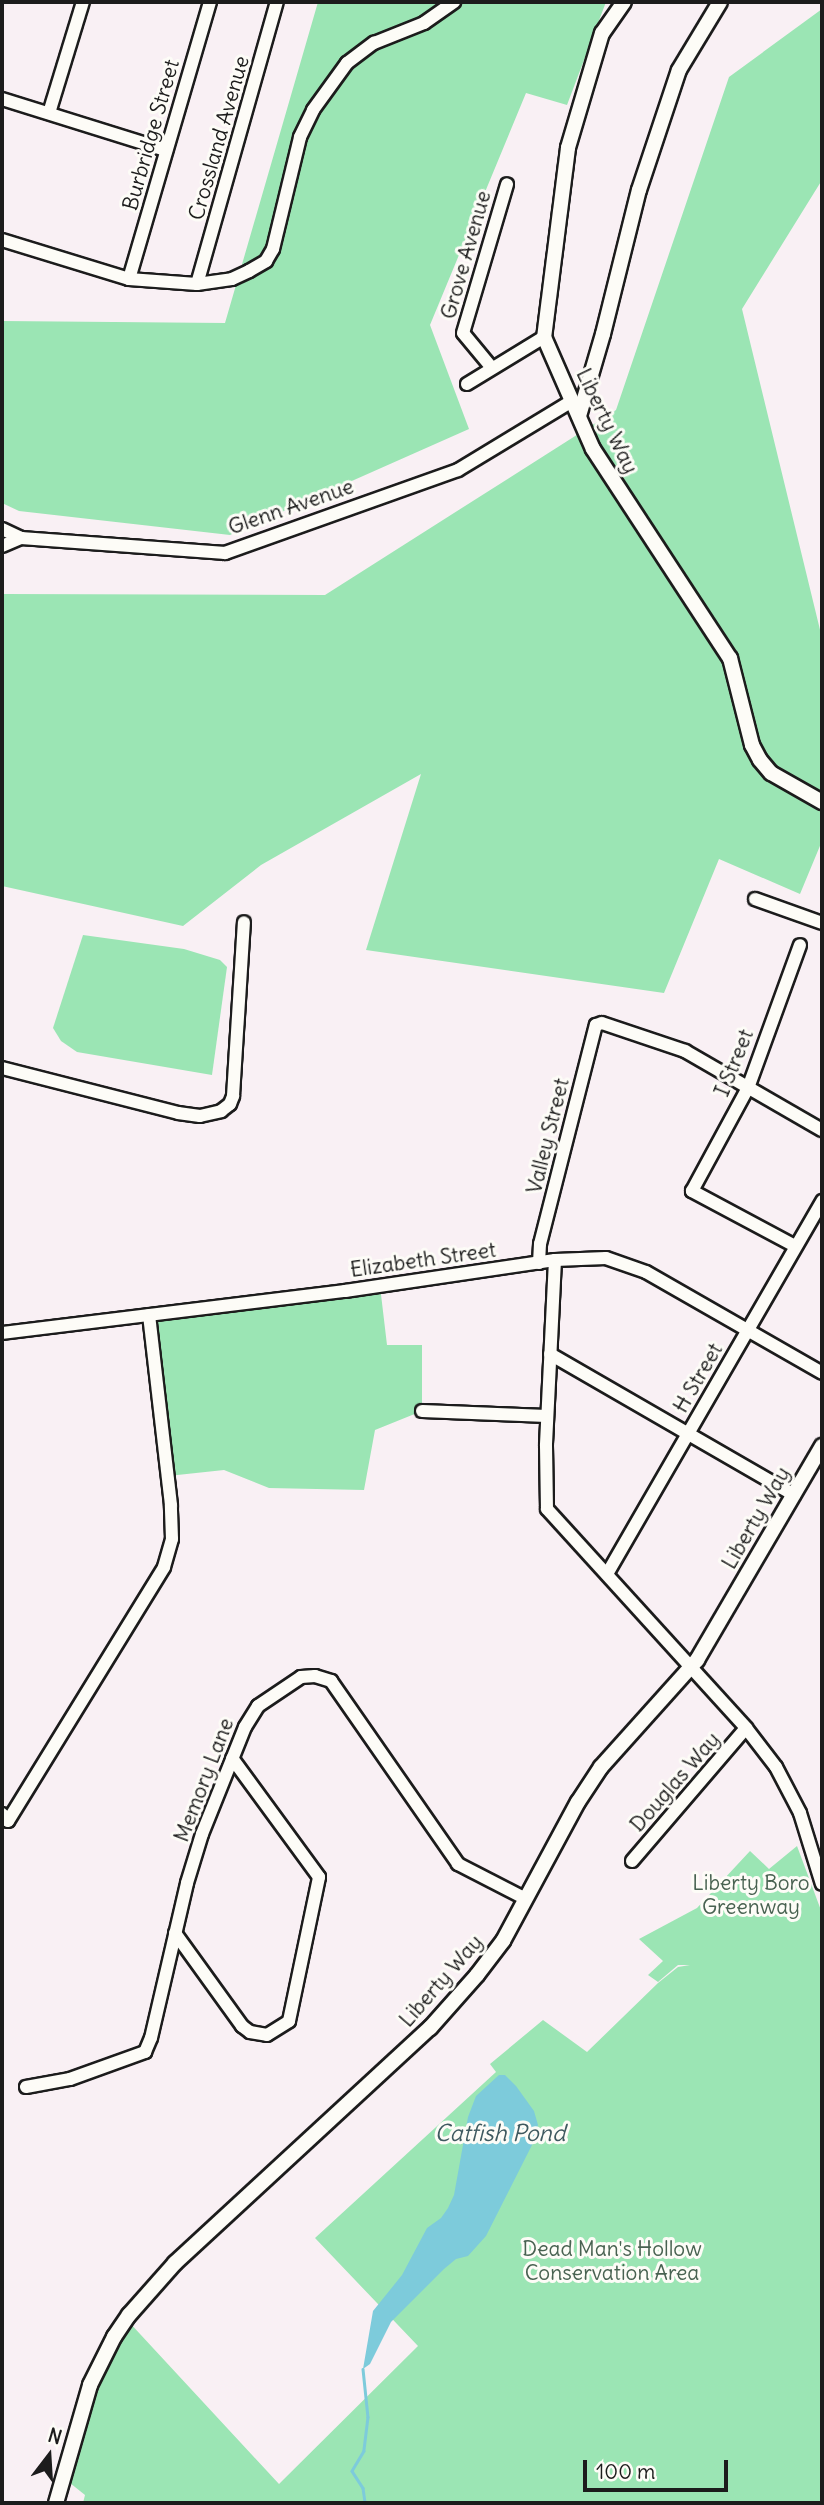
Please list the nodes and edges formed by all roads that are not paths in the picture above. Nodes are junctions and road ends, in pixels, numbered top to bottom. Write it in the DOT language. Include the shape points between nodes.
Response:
graph roads {
  1 [pos="82,2"];
  2 [pos="210,2"];
  3 [pos="277,2"];
  4 [pos="454,2"];
  5 [pos="624,2"];
  6 [pos="719,2"];
  7 [pos="2,99"];
  8 [pos="49,113"];
  9 [pos="166,150"];
  10 [pos="507,184"];
  11 [pos="2,240"];
  12 [pos="129,279"];
  13 [pos="197,284"];
  14 [pos="544,337"];
  15 [pos="492,368"];
  16 [pos="467,384"];
  17 [pos="572,401"];
  18 [pos="579,416"];
  19 [pos="2,529"];
  20 [pos="21,538"];
  21 [pos="2,547"];
  22 [pos="822,802"];
  23 [pos="755,900"];
  24 [pos="244,922"];
  25 [pos="822,923"];
  26 [pos="800,945"];
  27 [pos="2,1068"];
  28 [pos="748,1088"];
  29 [pos="822,1130"];
  30 [pos="822,1201"];
  31 [pos="795,1247"];
  32 [pos="555,1260"];
  33 [pos="539,1263"];
  34 [pos="149,1315"];
  35 [pos="748,1328"];
  36 [pos="2,1333"];
  37 [pos="550,1354"];
  38 [pos="822,1373"];
  39 [pos="422,1411"];
  40 [pos="547,1416"];
  41 [pos="688,1433"];
  42 [pos="822,1446"];
  43 [pos="794,1495"];
  44 [pos="607,1574"];
  45 [pos="691,1667"];
  46 [pos="747,1728"];
  47 [pos="232,1758"];
  48 [pos="5,1817"];
  49 [pos="632,1861"];
  50 [pos="822,1884"];
  51 [pos="526,1899"];
  52 [pos="176,1933"];
  53 [pos="26,2087"];
  54 [pos="56,2503"];
  1 -- 8 [label="street"];
  2 -- 9 [label="street, Burbridge Street"];
  3 -- 13 [label="street, Crossland Avenue"];
  4 -- 13 [label="street" via="424,23 367,47 347,64 300,136 273,249 265,261 232,279"];
  5 -- 14 [label="street" via="602,33 568,148"];
  6 -- 18 [label="street" via="678,70 639,190"];
  7 -- 8 [label="street"];
  8 -- 9 [label="street"];
  9 -- 12 [label="street, Burbridge Street"];
  10 -- 15 [label="street, Grove Avenue" via="463,333"];
  11 -- 12 [label="street"];
  12 -- 13 [label="street"];
  14 -- 15 [label="street"];
  14 -- 17 [label="street, Liberty Way"];
  15 -- 16 [label="street"];
  17 -- 18 [label="street, Liberty Way"];
  17 -- 20 [label="street, Glenn Avenue" via="458,470 225,553"];
  18 -- 22 [label="street, Liberty Way" via="619,493 730,657 760,760 771,773"];
  19 -- 20 [label="street"];
  20 -- 21 [label="street, Glenn Avenue"];
  23 -- 25 [label="street"];
  24 -- 27 [label="street" via="233,1096 221,1111 200,1116 178,1113"];
  26 -- 28 [label="street, I Street"];
  28 -- 29 [label="street"];
  28 -- 31 [label="street, I Street" via="692,1191"];
  28 -- 33 [label="street, Valley Street" via="685,1051 602,1023 596,1025"];
  30 -- 31 [label="street, H Street"];
  31 -- 35 [label="street, H Street"];
  32 -- 33 [label="street, Elizabeth Street"];
  32 -- 35 [label="street, Elizabeth Street" via="621,1261"];
  32 -- 37 [label="street"];
  33 -- 34 [label="street, Elizabeth Street"];
  34 -- 36 [label="street, Elizabeth Street"];
  34 -- 48 [label="street" via="171,1505 172,1539 164,1567"];
  35 -- 38 [label="street, Elizabeth Street"];
  35 -- 41 [label="street, H Street"];
  37 -- 40 [label="street"];
  37 -- 41 [label="street"];
  39 -- 40 [label="street"];
  40 -- 44 [label="street" via="547,1509"];
  41 -- 43 [label="street"];
  41 -- 44 [label="street, H Street"];
  42 -- 43 [label="street, Liberty Way"];
  43 -- 45 [label="street, Liberty Way"];
  44 -- 45 [label="street"];
  45 -- 46 [label="street"];
  45 -- 51 [label="street, Liberty Way" via="601,1767"];
  46 -- 49 [label="street, Douglas Way"];
  46 -- 50 [label="street" via="776,1767 800,1813"];
  47 -- 51 [label="street, Memory Lane" via="258,1706 301,1677 331,1681 458,1864"];
  47 -- 52 [label="street, Memory Lane" via="202,1834"];
  47 -- 52 [label="street" via="319,1877 289,2021 267,2035 250,2032"];
  51 -- 54 [label="street, Liberty Way" via="503,1941 430,2028 184,2253 129,2315 90,2385"];
  52 -- 53 [label="street, Memory Lane" via="145,2052 70,2079"];
}
